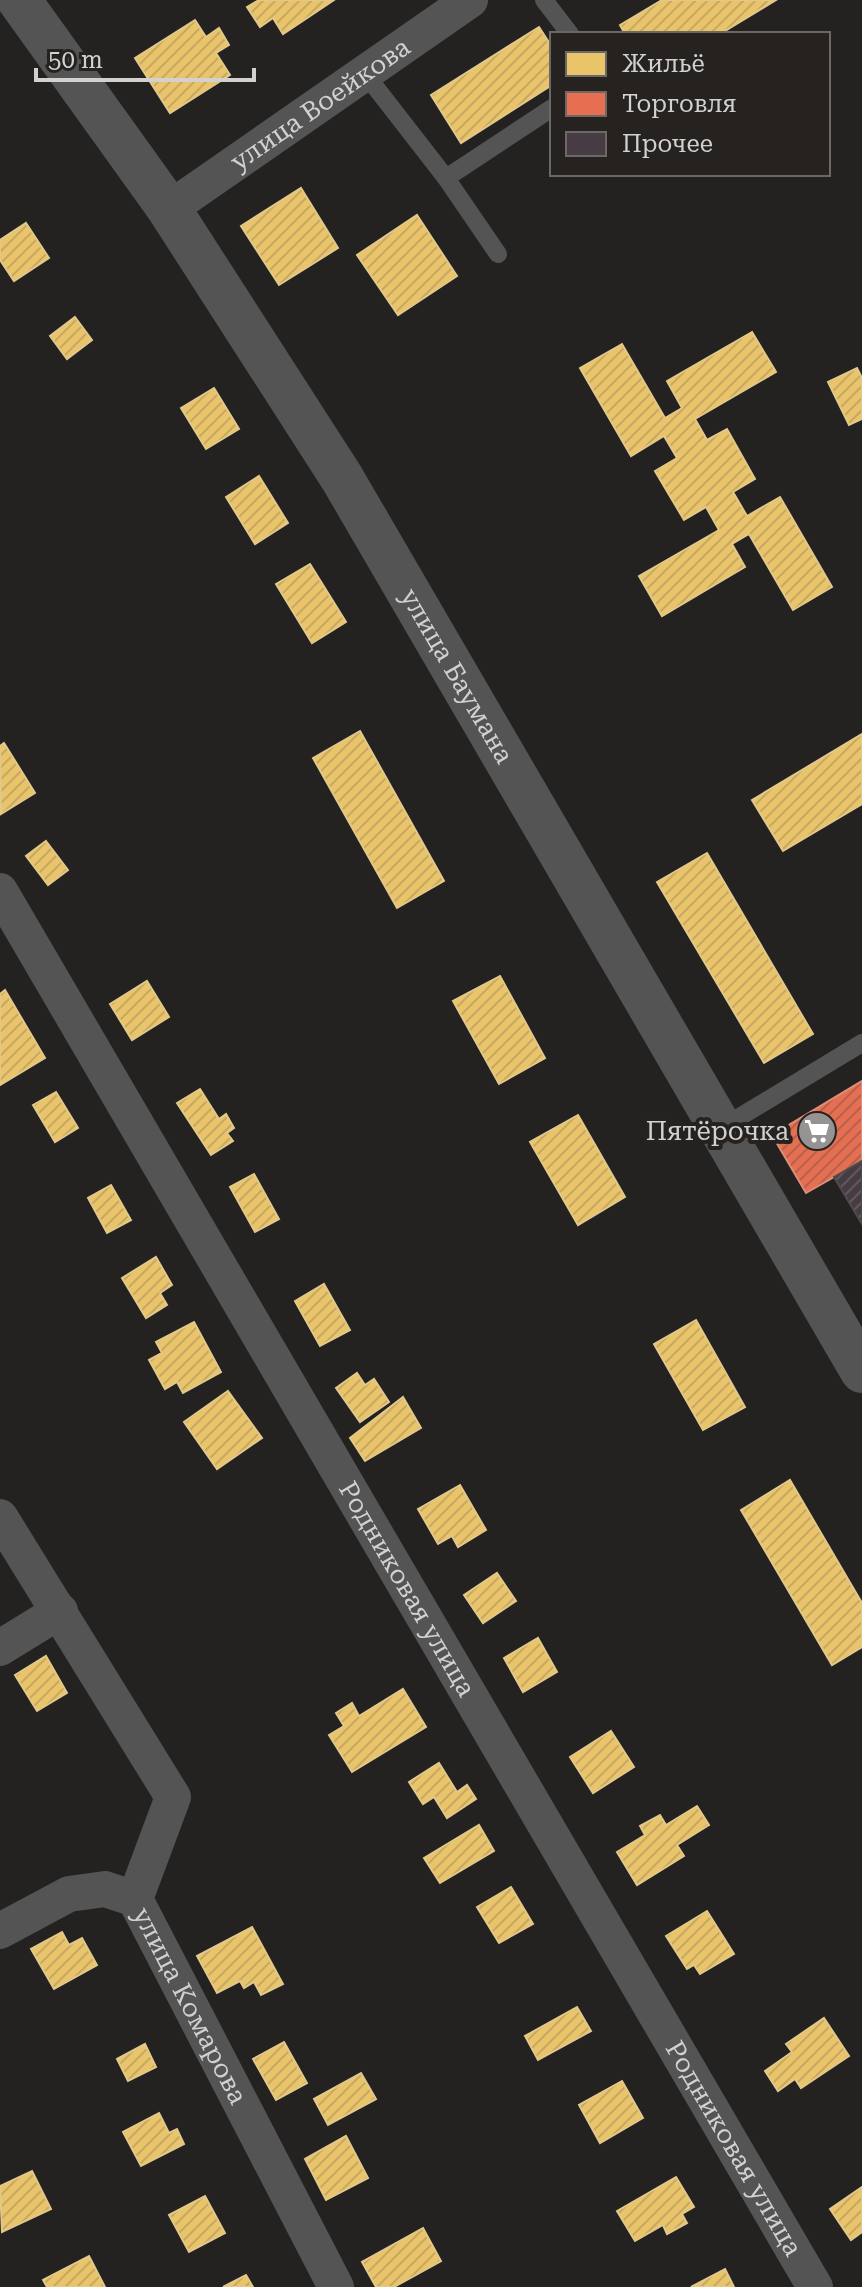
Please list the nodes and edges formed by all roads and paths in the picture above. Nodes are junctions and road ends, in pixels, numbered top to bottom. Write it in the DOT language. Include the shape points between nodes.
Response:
graph roads {
  1 [pos="19,0"];
  2 [pos="470,0"];
  3 [pos="544,0"];
  4 [pos="568,32"];
  5 [pos="366,75"];
  6 [pos="550,109"];
  7 [pos="446,178"];
  8 [pos="169,209"];
  9 [pos="498,254"];
  10 [pos="0,891"];
  11 [pos="862,1043"];
  12 [pos="723,1127"];
  13 [pos="862,1371"];
  14 [pos="0,1517"];
  15 [pos="60,1611"];
  16 [pos="0,1648"];
  17 [pos="135,1899"];
  18 [pos="0,1931"];
  19 [pos="336,2287"];
  20 [pos="815,2287"];
  1 -- 8 [label="street, улица Баумана"];
  2 -- 5 [label="street, улица Воейкова"];
  3 -- 4 [label="lane"];
  5 -- 7 [label="lane"];
  5 -- 8 [label="street, улица Воейкова"];
  6 -- 7 [label="lane"];
  7 -- 9 [label="lane"];
  8 -- 12 [label="street, улица Баумана" via="342,478"];
  10 -- 20 [label="street, Родниковая улица"];
  11 -- 12 [label="lane"];
  12 -- 13 [label="street, улица Баумана"];
  14 -- 15 [label="street, улица Комарова"];
  15 -- 16 [label="street"];
  15 -- 17 [label="street, улица Комарова" via="173,1797"];
  17 -- 18 [label="street" via="105,1889 69,1894"];
  17 -- 19 [label="street, улица Комарова"];
}
